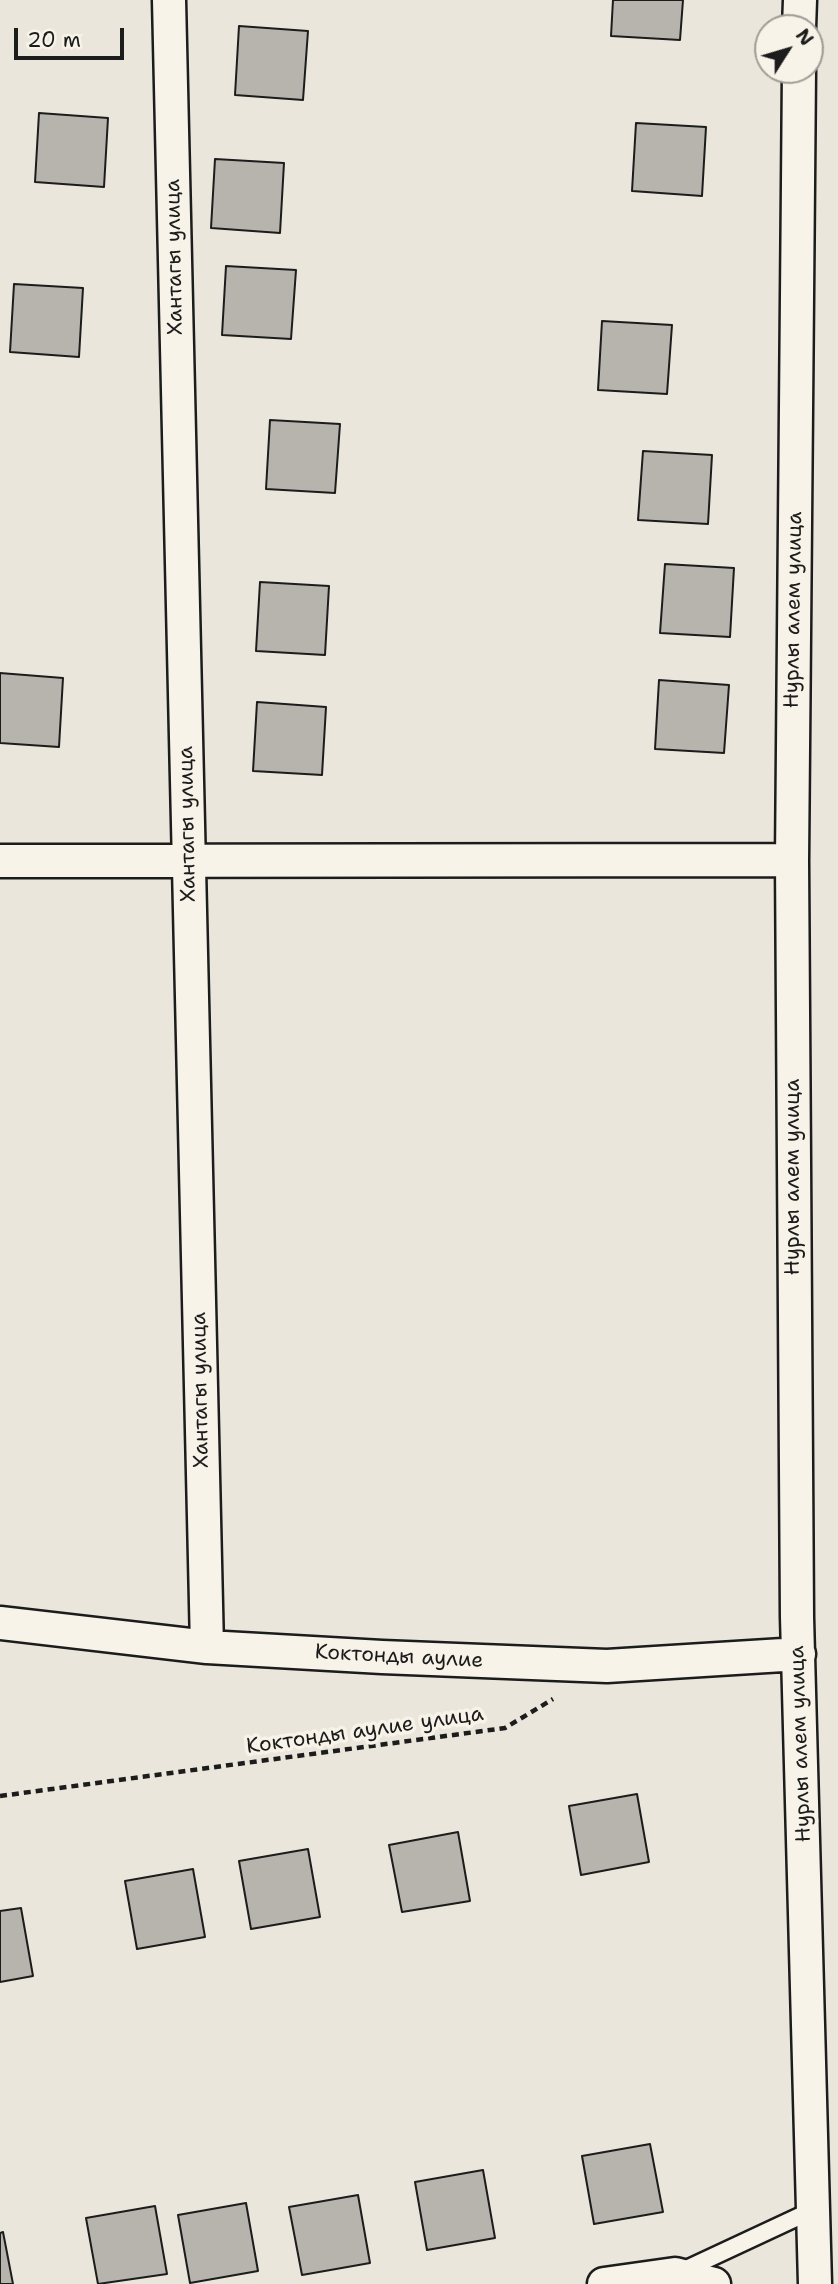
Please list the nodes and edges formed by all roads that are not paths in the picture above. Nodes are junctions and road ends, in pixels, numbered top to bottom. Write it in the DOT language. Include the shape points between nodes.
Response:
graph roads {
  1 [pos="169,0"];
  2 [pos="799,84"];
  3 [pos="792,859"];
  4 [pos="0,861"];
  5 [pos="189,861"];
  6 [pos="0,1623"];
  7 [pos="206,1647"];
  8 [pos="799,1654"];
  9 [pos="816,2209"];
  10 [pos="675,2274"];
  11 [pos="604,2284"];
  12 [pos="714,2284"];
  13 [pos="815,2284"];
  1 -- 5 [label="street, Хантагы улица"];
  2 -- 3 [label="street, Нурлы алем улица"];
  3 -- 5 [label="street"];
  3 -- 8 [label="street, Нурлы алем улица"];
  4 -- 5 [label="street"];
  5 -- 7 [label="street, Хантагы улица"];
  6 -- 7 [label="street, Коктонды аулие"];
  7 -- 8 [label="street, Коктонды аулие" via="607,1666"];
  8 -- 9 [label="street, Нурлы алем улица"];
  9 -- 10 [label="lane"];
  9 -- 13 [label="street, Нурлы алем улица"];
  10 -- 11 [label="street"];
  10 -- 12 [label="street"];
}
